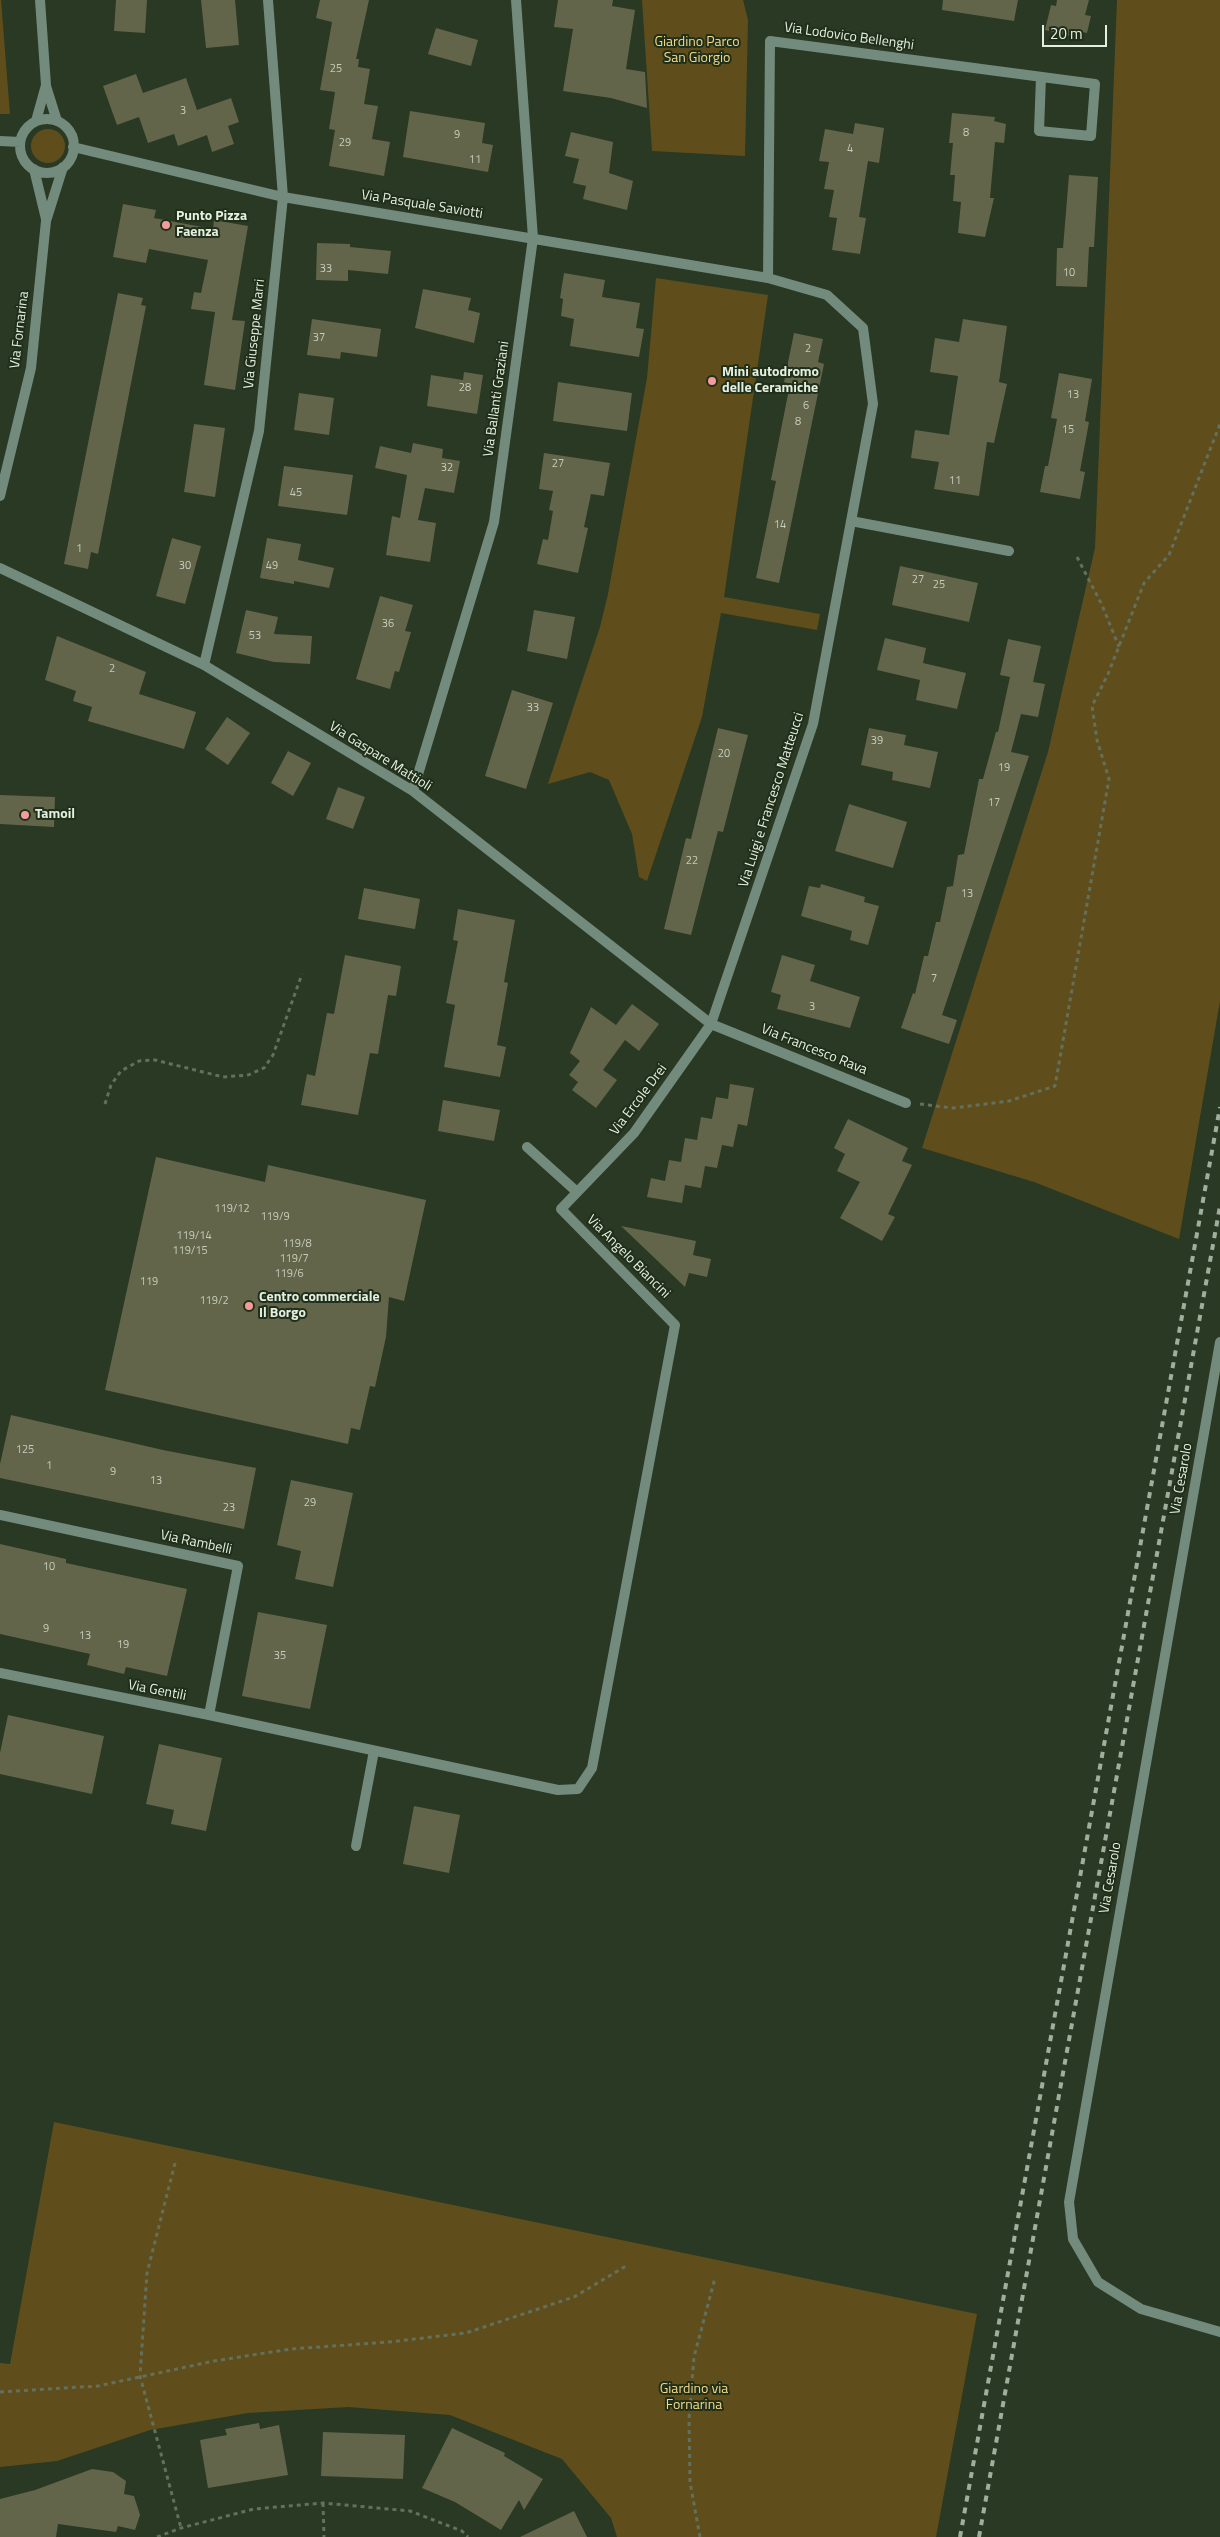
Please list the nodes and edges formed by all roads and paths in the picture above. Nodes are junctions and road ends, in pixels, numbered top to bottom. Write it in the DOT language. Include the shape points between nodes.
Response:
graph roads {
  1 [pos="40,0"];
  2 [pos="268,0"];
  3 [pos="516,0"];
  4 [pos="1041,77"];
  5 [pos="46,86"];
  6 [pos="36,121"];
  7 [pos="57,121"];
  8 [pos="0,141"];
  9 [pos="20,142"];
  10 [pos="73,147"];
  11 [pos="63,167"];
  12 [pos="34,169"];
  13 [pos="283,197"];
  14 [pos="46,221"];
  15 [pos="533,238"];
  16 [pos="768,278"];
  17 [pos="1220,424"];
  18 [pos="0,496"];
  19 [pos="851,521"];
  20 [pos="1009,551"];
  21 [pos="1077,557"];
  22 [pos="0,568"];
  23 [pos="1119,647"];
  24 [pos="204,665"];
  25 [pos="414,791"];
  26 [pos="302,974"];
  27 [pos="711,1024"];
  28 [pos="906,1103"];
  29 [pos="105,1104"];
  30 [pos="527,1146"];
  31 [pos="577,1192"];
  32 [pos="561,1209"];
  33 [pos="675,1325"];
  34 [pos="1220,1342"];
  35 [pos="0,1515"];
  36 [pos="0,1673"];
  37 [pos="209,1715"];
  38 [pos="374,1751"];
  39 [pos="356,1846"];
  40 [pos="175,2163"];
  41 [pos="626,2266"];
  42 [pos="715,2278"];
  43 [pos="1220,2332"];
  44 [pos="140,2376"];
  45 [pos="0,2392"];
  46 [pos="323,2503"];
  47 [pos="181,2528"];
  48 [pos="157,2537"];
  49 [pos="324,2537"];
  50 [pos="468,2537"];
  51 [pos="700,2537"];
  1 -- 5 [label="street"];
  2 -- 13 [label="street, Via Giuseppe Marri"];
  3 -- 15 [label="street, Via Ballanti Graziani"];
  4 -- 4 [label="street, Via Lodovico Bellenghi" via="1038,131 1091,136 1095,84"];
  4 -- 16 [label="street, Via Lodovico Bellenghi" via="770,40"];
  5 -- 6 [label="street"];
  5 -- 7 [label="street"];
  6 -- 7 [label="street"];
  6 -- 9 [label="street" via="26,129"];
  7 -- 10 [label="street" via="69,132"];
  8 -- 9 [label="street"];
  9 -- 12 [label="street" via="22,158"];
  10 -- 11 [label="street, Via Fornarina" via="72,155"];
  10 -- 13 [label="street, Via Pasquale Saviotti"];
  11 -- 12 [label="street" via="49,172"];
  11 -- 14 [label="street, Via Fornarina"];
  12 -- 14 [label="street"];
  13 -- 15 [label="street, Via Pasquale Saviotti"];
  13 -- 24 [label="street, Via Giuseppe Marri" via="259,431"];
  14 -- 18 [label="street, Via Fornarina" via="31,368"];
  15 -- 16 [label="street, Via Pasquale Saviotti"];
  15 -- 25 [label="street, Via Ballanti Graziani" via="494,522"];
  16 -- 19 [label="street, Via Luigi e Francesco Matteucci" via="827,295 863,328 872,404"];
  17 -- 23 [label="path" via="1169,555 1144,583"];
  19 -- 20 [label="street"];
  19 -- 27 [label="street, Via Luigi e Francesco Matteucci" via="813,724"];
  21 -- 23 [label="path"];
  22 -- 24 [label="street, Via Gaspare Mattioli"];
  23 -- 28 [label="path" via="1092,706 1097,740 1109,779 1054,1086 1009,1100 952,1108"];
  24 -- 25 [label="street, Via Gaspare Mattioli"];
  25 -- 27 [label="street, Via Gaspare Mattioli"];
  26 -- 29 [label="path" via="273,1055 264,1068 248,1075 223,1077 155,1060 139,1061 121,1071 111,1085"];
  27 -- 28 [label="street, Via Francesco Rava"];
  27 -- 31 [label="street, Via Ercole Drei" via="634,1134"];
  30 -- 31 [label="street"];
  31 -- 32 [label="street, Via Ercole Drei"];
  32 -- 33 [label="street, Via Angelo Biancini"];
  33 -- 38 [label="street, Via Gentili" via="592,1768 578,1789 558,1790"];
  34 -- 43 [label="street, Via Cesarolo" via="1069,2202 1073,2239 1098,2282 1140,2309"];
  35 -- 37 [label="street, Via Rambelli" via="238,1566"];
  36 -- 37 [label="street, Via Gentili"];
  37 -- 38 [label="street, Via Gentili"];
  38 -- 39 [label="street"];
  40 -- 44 [label="path" via="147,2273"];
  41 -- 44 [label="path" via="574,2297 466,2333 291,2348"];
  42 -- 51 [label="path" via="694,2357 689,2419 690,2482"];
  44 -- 45 [label="path" via="98,2386"];
  44 -- 47 [label="path"];
  46 -- 47 [label="path" via="254,2509"];
  46 -- 49 [label="path"];
  46 -- 50 [label="path" via="410,2511"];
  47 -- 48 [label="path"];
}
